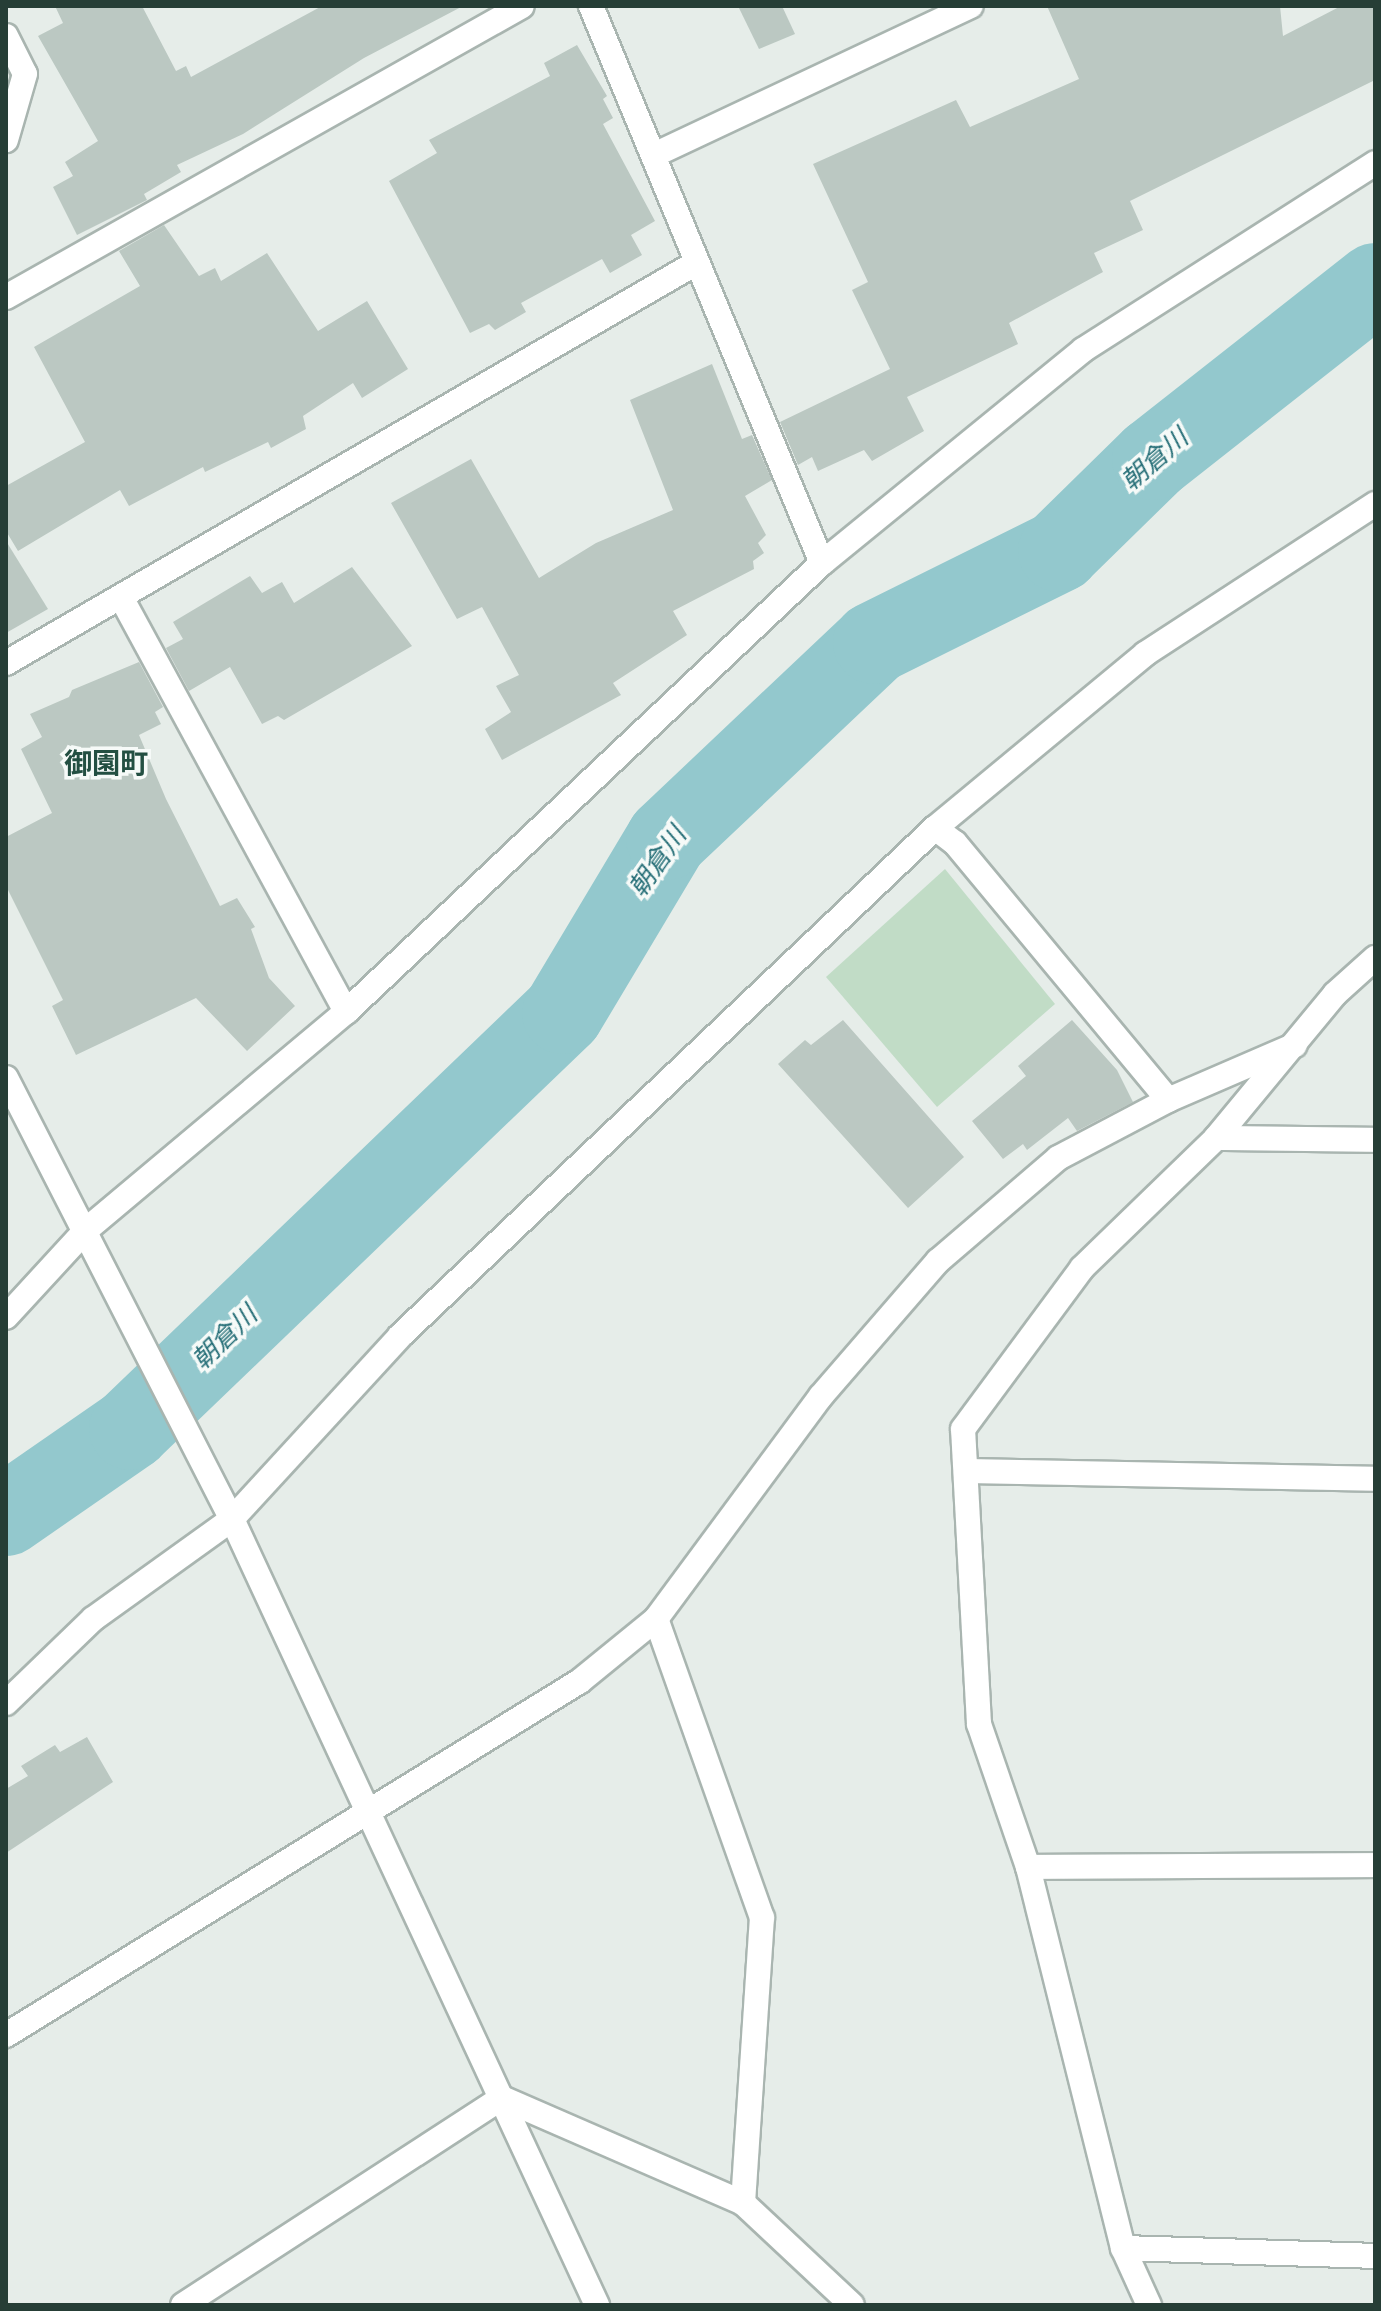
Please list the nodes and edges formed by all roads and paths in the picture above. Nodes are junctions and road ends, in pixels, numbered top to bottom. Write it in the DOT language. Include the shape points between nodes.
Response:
graph roads {
  1 [pos="522,6"];
  2 [pos="591,6"];
  3 [pos="971,6"];
  4 [pos="6,36"];
  5 [pos="6,140"];
  6 [pos="654,155"];
  7 [pos="1375,163"];
  8 [pos="696,263"];
  9 [pos="6,297"];
  10 [pos="1375,504"];
  11 [pos="822,563"];
  12 [pos="122,599"];
  13 [pos="6,663"];
  14 [pos="935,828"];
  15 [pos="1375,958"];
  16 [pos="346,1012"];
  17 [pos="1297,1044"];
  18 [pos="6,1078"];
  19 [pos="1168,1100"];
  20 [pos="1216,1138"];
  21 [pos="1375,1140"];
  22 [pos="86,1230"];
  23 [pos="6,1317"];
  24 [pos="966,1471"];
  25 [pos="1375,1479"];
  26 [pos="232,1519"];
  27 [pos="656,1619"];
  28 [pos="6,1703"];
  29 [pos="367,1809"];
  30 [pos="1375,1865"];
  31 [pos="1028,1867"];
  32 [pos="6,2035"];
  33 [pos="502,2098"];
  34 [pos="743,2203"];
  35 [pos="1123,2248"];
  36 [pos="1375,2256"];
  37 [pos="183,2305"];
  38 [pos="597,2305"];
  39 [pos="852,2305"];
  40 [pos="1149,2305"];
  1 -- 9 [label="street"];
  2 -- 6 [label="street"];
  3 -- 6 [label="street"];
  4 -- 5 [label="street" via="25,74"];
  6 -- 8 [label="street"];
  7 -- 11 [label="street" via="1083,350"];
  8 -- 11 [label="street"];
  8 -- 12 [label="street"];
  10 -- 14 [label="street" via="1145,654"];
  11 -- 16 [label="street"];
  12 -- 13 [label="street"];
  12 -- 16 [label="street"];
  14 -- 19 [label="street" via="955,843"];
  14 -- 26 [label="street" via="400,1336"];
  15 -- 17 [label="street" via="1335,994"];
  16 -- 22 [label="street"];
  17 -- 19 [label="street"];
  17 -- 20 [label="street"];
  18 -- 22 [label="street"];
  19 -- 27 [label="street" via="1058,1158 938,1261 821,1396"];
  20 -- 21 [label="street"];
  20 -- 24 [label="street" via="1082,1268 963,1429"];
  22 -- 23 [label="street"];
  22 -- 26 [label="street"];
  24 -- 25 [label="street"];
  24 -- 31 [label="street" via="979,1724"];
  26 -- 28 [label="street" via="93,1619"];
  26 -- 29 [label="street"];
  27 -- 29 [label="street" via="580,1681"];
  27 -- 34 [label="street" via="762,1918"];
  29 -- 32 [label="street"];
  29 -- 33 [label="street"];
  30 -- 31 [label="street"];
  31 -- 35 [label="street"];
  33 -- 34 [label="street"];
  33 -- 37 [label="street"];
  33 -- 38 [label="street"];
  34 -- 39 [label="street"];
  35 -- 36 [label="street"];
  35 -- 40 [label="street"];
}
